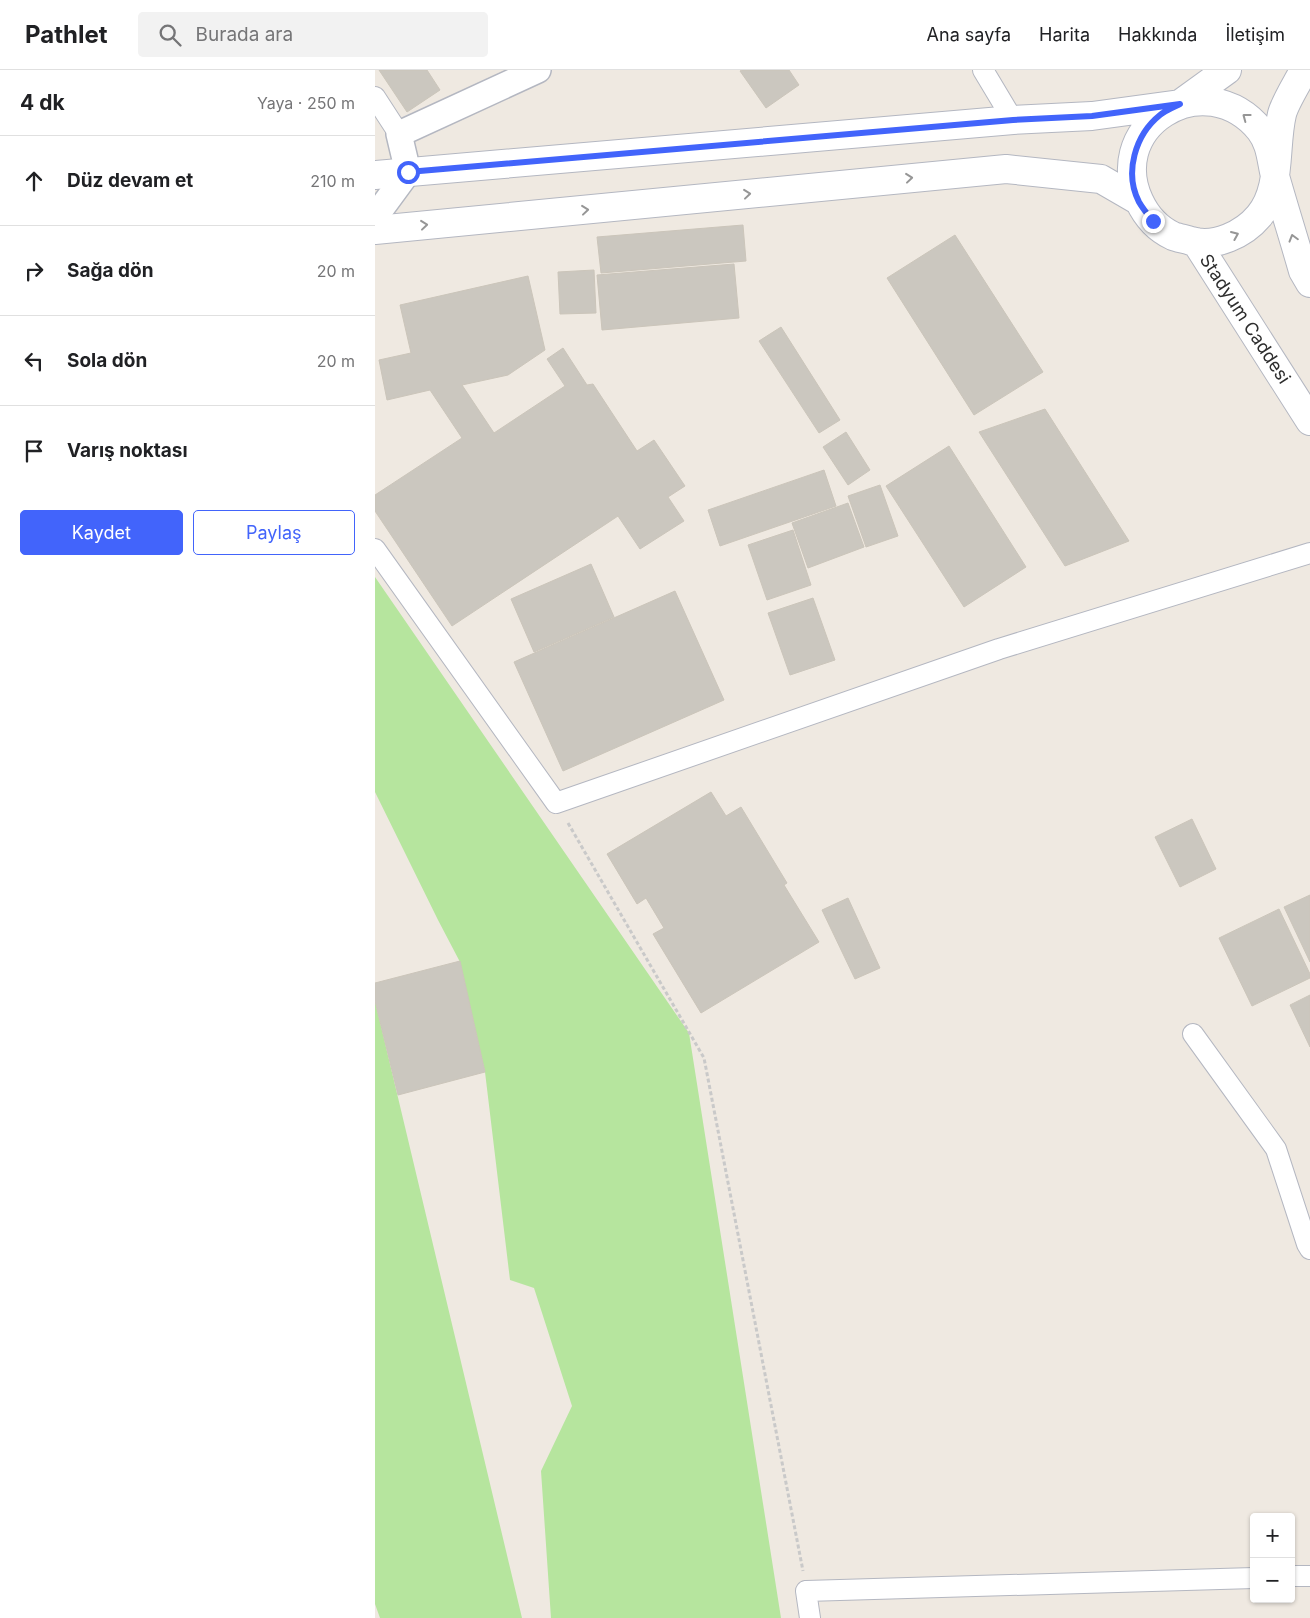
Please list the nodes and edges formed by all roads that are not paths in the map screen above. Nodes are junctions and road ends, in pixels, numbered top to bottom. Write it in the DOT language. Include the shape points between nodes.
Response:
graph roads {
  1 [pos="538,70"];
  2 [pos="983,70"];
  3 [pos="1227,70"];
  4 [pos="1304,70"];
  5 [pos="375,97"];
  6 [pos="1180,104"];
  7 [pos="1013,120"];
  8 [pos="399,134"];
  9 [pos="408,172"];
  10 [pos="1274,174"];
  11 [pos="375,175"];
  12 [pos="1139,201"];
  13 [pos="375,217"];
  14 [pos="375,230"];
  15 [pos="1196,242"];
  16 [pos="1310,283"];
  17 [pos="1310,421"];
  18 [pos="375,549"];
  19 [pos="1310,552"];
  20 [pos="1193,1034"];
  21 [pos="1310,1249"];
  22 [pos="1295,1576"];
  23 [pos="1310,1576"];
  24 [pos="1250,1578"];
  25 [pos="810,1618"];
  1 -- 8 [label="street"];
  2 -- 7 [label="street"];
  3 -- 6 [label="main road"];
  4 -- 10 [label="main road" via="1282,112"];
  5 -- 8 [label="street"];
  6 -- 7 [label="main road" via="1092,116"];
  10 -- 6 [label="main road, one-way" via="1271,151 1261,131 1247,116 1225,104 1203,100"];
  6 -- 12 [label="main road" via="1161,114 1145,131 1134,153 1132,178"];
  7 -- 9 [label="main road"];
  8 -- 9 [label="street"];
  9 -- 11 [label="main road"];
  9 -- 13 [label="street"];
  15 -- 10 [label="main road, one-way" via="1220,241 1243,231 1259,216 1270,196"];
  16 -- 10 [label="main road, one-way" via="1303,271"];
  14 -- 12 [label="main road, one-way" via="1006,169 1101,179"];
  12 -- 15 [label="main road" via="1153,221 1166,231"];
  15 -- 17 [label="main road, Stadyum Caddesi"];
  18 -- 19 [label="street" via="556,803 999,649"];
  20 -- 21 [label="street" via="1276,1149"];
  22 -- 23 [label="street"];
  24 -- 25 [label="street" via="806,1591"];
}
